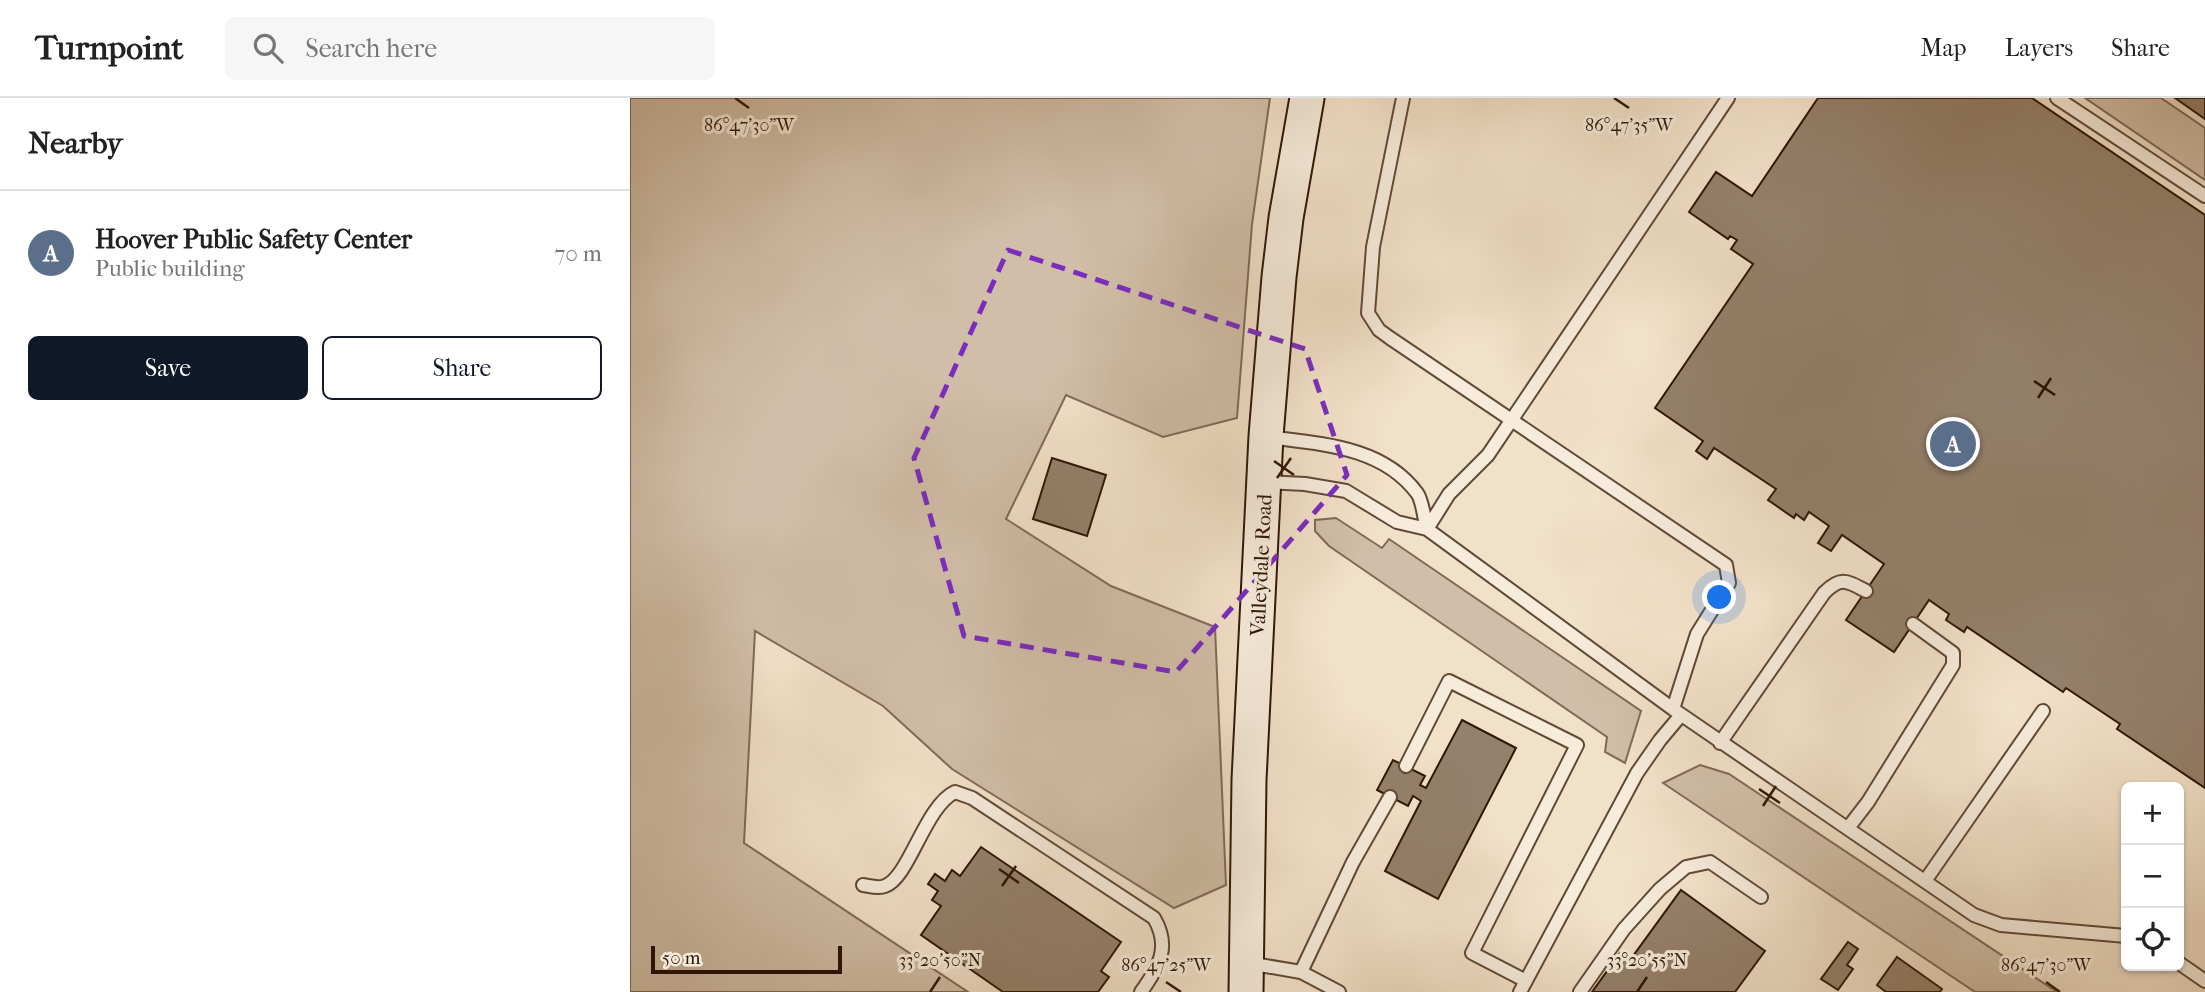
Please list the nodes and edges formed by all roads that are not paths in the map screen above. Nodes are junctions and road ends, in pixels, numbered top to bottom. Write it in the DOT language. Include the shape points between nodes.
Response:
graph roads {
  1 [pos="1307,98"];
  2 [pos="1402,98"];
  3 [pos="1728,98"];
  4 [pos="2057,98"];
  5 [pos="2205,196"];
  6 [pos="1511,421"];
  7 [pos="1266,436"];
  8 [pos="1265,482"];
  9 [pos="1427,529"];
  10 [pos="1866,592"];
  11 [pos="1913,624"];
  12 [pos="2043,710"];
  13 [pos="1677,712"];
  14 [pos="1720,743"];
  15 [pos="1406,766"];
  16 [pos="1390,797"];
  17 [pos="1848,828"];
  18 [pos="1925,881"];
  19 [pos="863,885"];
  20 [pos="1761,897"];
  21 [pos="2121,936"];
  22 [pos="2184,966"];
  23 [pos="1301,972"];
  24 [pos="1247,977"];
  25 [pos="2205,981"];
  26 [pos="1523,986"];
  27 [pos="1142,992"];
  28 [pos="1339,992"];
  29 [pos="1580,992"];
  1 -- 7 [label="main road, Valleydale Road" via="1280,265"];
  2 -- 6 [label="lane" via="1373,247 1368,313 1379,330"];
  3 -- 6 [label="lane"];
  4 -- 5 [label="lane"];
  6 -- 9 [label="lane" via="1488,455 1449,494"];
  6 -- 13 [label="lane" via="1726,565 1729,583 1697,634"];
  7 -- 8 [label="main road, Valleydale Road"];
  7 -- 9 [label="lane" via="1339,447 1376,459 1419,494"];
  8 -- 9 [label="lane" via="1346,491 1396,522"];
  8 -- 24 [label="main road, Valleydale Road" via="1249,780"];
  9 -- 13 [label="lane"];
  10 -- 14 [label="lane" via="1847,581 1835,582 1824,593"];
  11 -- 17 [label="lane" via="1952,653 1953,665"];
  12 -- 18 [label="lane"];
  13 -- 14 [label="lane"];
  13 -- 26 [label="lane" via="1637,773"];
  14 -- 17 [label="lane"];
  15 -- 26 [label="lane" via="1449,681 1577,745 1472,953"];
  16 -- 23 [label="lane" via="1353,862"];
  17 -- 18 [label="lane"];
  18 -- 21 [label="lane" via="1986,921"];
  19 -- 27 [label="lane" via="887,886 897,877 946,797 956,792 972,797 1154,918 1161,931 1162,949 1159,966"];
  20 -- 29 [label="lane" via="1710,862 1686,867 1660,888 1624,929"];
  22 -- 25 [label="lane"];
  23 -- 24 [label="lane"];
  23 -- 28 [label="lane"];
}
